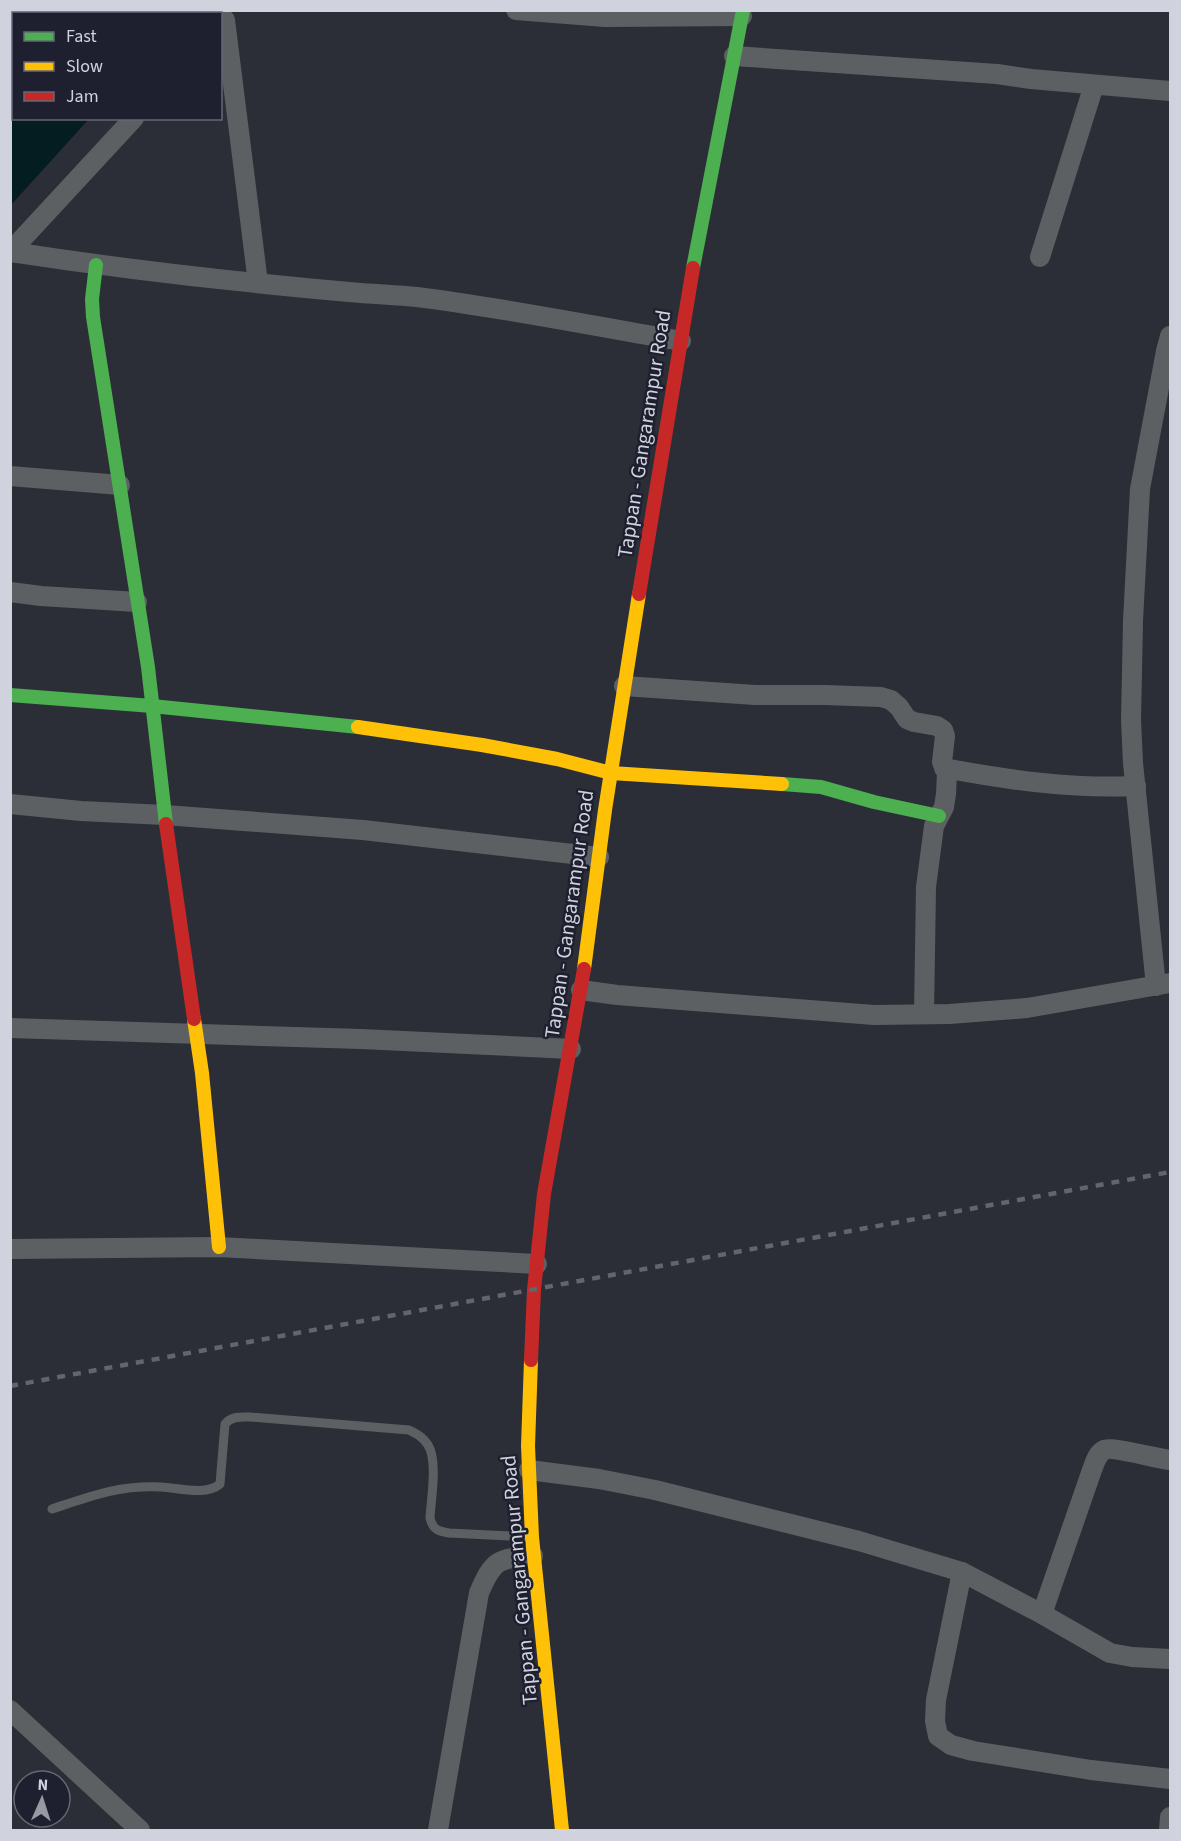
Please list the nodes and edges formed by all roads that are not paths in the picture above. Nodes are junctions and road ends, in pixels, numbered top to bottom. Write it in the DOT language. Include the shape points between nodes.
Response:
graph roads {
  1 [pos="516,10"];
  2 [pos="742,13"];
  3 [pos="227,19"];
  4 [pos="734,56"];
  5 [pos="1094,85"];
  6 [pos="1170,91"];
  7 [pos="132,120"];
  8 [pos="11,252"];
  9 [pos="1040,257"];
  10 [pos="96,265"];
  11 [pos="258,283"];
  12 [pos="1170,336"];
  13 [pos="681,341"];
  14 [pos="10,476"];
  15 [pos="120,485"];
  16 [pos="10,592"];
  17 [pos="138,602"];
  18 [pos="624,686"];
  19 [pos="10,695"];
  20 [pos="152,706"];
  21 [pos="944,768"];
  22 [pos="611,773"];
  23 [pos="1136,786"];
  24 [pos="10,804"];
  25 [pos="165,814"];
  26 [pos="939,816"];
  27 [pos="599,857"];
  28 [pos="1163,985"];
  29 [pos="581,990"];
  30 [pos="924,1014"];
  31 [pos="10,1028"];
  32 [pos="195,1033"];
  33 [pos="571,1049"];
  34 [pos="219,1247"];
  35 [pos="10,1249"];
  36 [pos="537,1264"];
  37 [pos="1170,1460"];
  38 [pos="529,1470"];
  39 [pos="52,1509"];
  40 [pos="533,1546"];
  41 [pos="962,1572"];
  42 [pos="1042,1614"];
  43 [pos="1170,1659"];
  44 [pos="10,1710"];
  45 [pos="1170,1779"];
  46 [pos="1170,1817"];
  47 [pos="141,1830"];
  48 [pos="438,1830"];
  49 [pos="562,1830"];
  50 [pos="1169,1830"];
  1 -- 2 [label="street" via="605,17"];
  2 -- 4 [label="street, Tappan - Gangarampur Road"];
  3 -- 11 [label="street"];
  4 -- 5 [label="street" via="997,74"];
  4 -- 13 [label="street, Tappan - Gangarampur Road"];
  5 -- 6 [label="street"];
  5 -- 9 [label="street"];
  7 -- 8 [label="street"];
  8 -- 10 [label="street"];
  10 -- 11 [label="street"];
  10 -- 15 [label="street" via="93,317"];
  11 -- 13 [label="street" via="453,302"];
  12 -- 23 [label="street" via="1140,489 1131,720"];
  13 -- 18 [label="street, Tappan - Gangarampur Road"];
  14 -- 15 [label="street"];
  15 -- 17 [label="street"];
  16 -- 17 [label="street"];
  17 -- 20 [label="street"];
  18 -- 21 [label="street" via="891,700 907,719 943,730"];
  18 -- 22 [label="street, Tappan - Gangarampur Road"];
  19 -- 20 [label="street"];
  20 -- 22 [label="street" via="428,737 557,759"];
  20 -- 25 [label="street"];
  21 -- 23 [label="street" via="1051,785"];
  21 -- 26 [label="street" via="946,794"];
  22 -- 26 [label="street" via="821,787"];
  22 -- 27 [label="street, Tappan - Gangarampur Road"];
  23 -- 28 [label="street"];
  24 -- 25 [label="street"];
  25 -- 27 [label="street" via="363,830"];
  25 -- 32 [label="street"];
  26 -- 30 [label="street" via="934,826 926,888"];
  27 -- 29 [label="street, Tappan - Gangarampur Road"];
  28 -- 30 [label="street" via="1027,1008"];
  29 -- 30 [label="street" via="874,1015"];
  29 -- 33 [label="street, Tappan - Gangarampur Road"];
  31 -- 32 [label="street"];
  32 -- 33 [label="street"];
  32 -- 34 [label="street"];
  33 -- 36 [label="street, Tappan - Gangarampur Road" via="544,1194"];
  34 -- 35 [label="street"];
  34 -- 36 [label="street"];
  36 -- 38 [label="street, Tappan - Gangarampur Road" via="530,1362"];
  37 -- 42 [label="street" via="1108,1449 1097,1457"];
  38 -- 40 [label="street, Tappan - Gangarampur Road"];
  38 -- 41 [label="street" via="666,1493 859,1540"];
  39 -- 40 [label="lane" via="122,1488 214,1489 220,1484 225,1424 237,1417 250,1417 409,1430 429,1446 432,1456 430,1518 436,1531"];
  40 -- 48 [label="street" via="497,1562 478,1593"];
  40 -- 49 [label="street, Tappan - Gangarampur Road"];
  41 -- 42 [label="street"];
  41 -- 45 [label="street" via="936,1700 938,1736 951,1746 973,1751"];
  42 -- 43 [label="street" via="1110,1653"];
  44 -- 47 [label="street"];
  46 -- 50 [label="street"];
}
